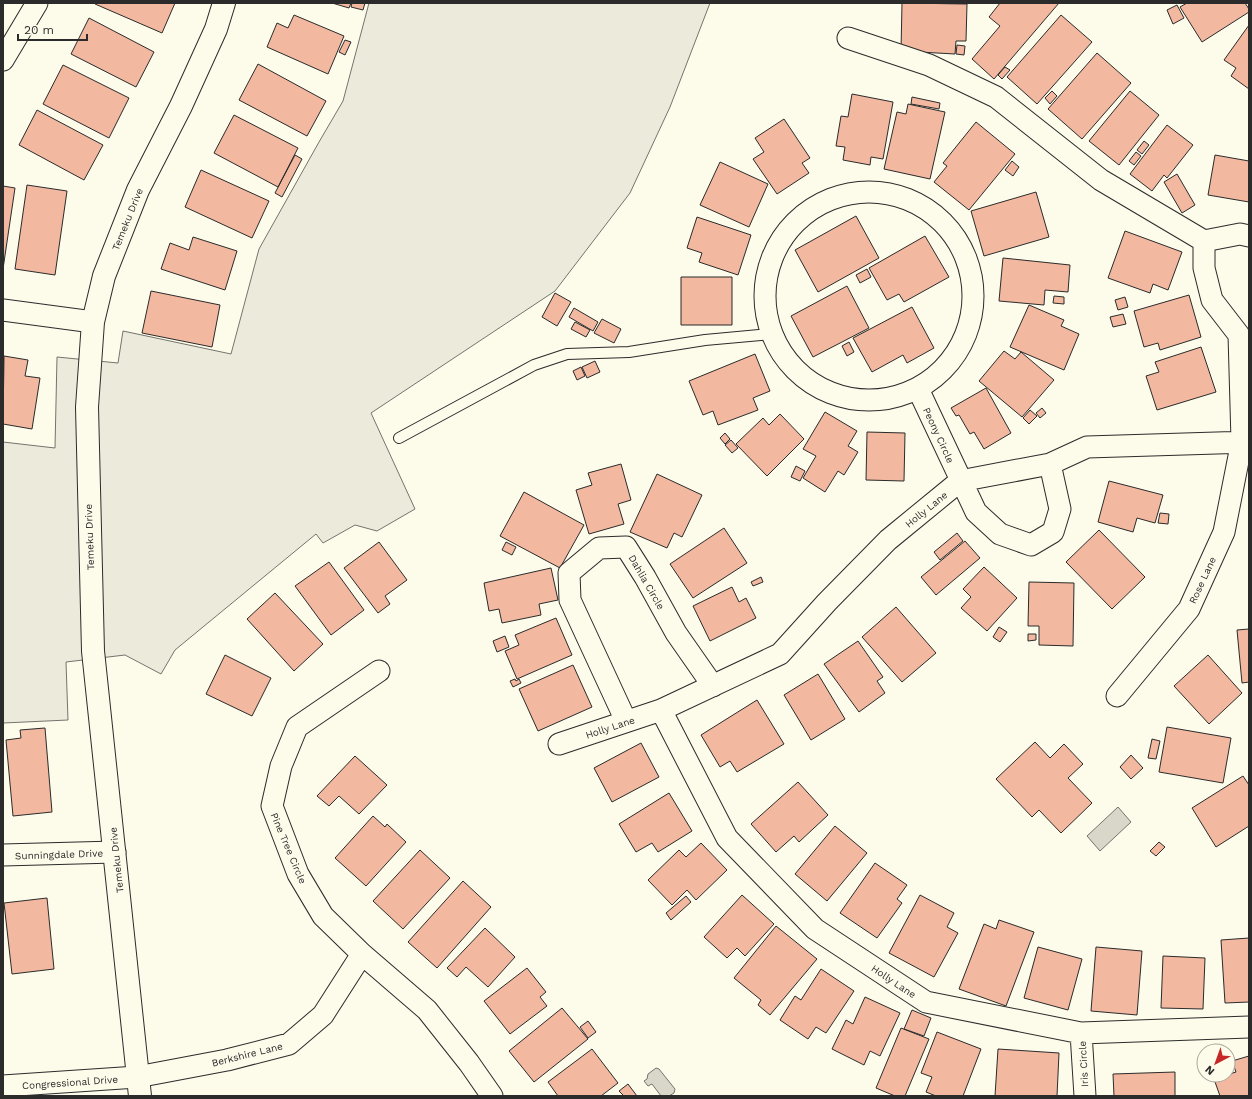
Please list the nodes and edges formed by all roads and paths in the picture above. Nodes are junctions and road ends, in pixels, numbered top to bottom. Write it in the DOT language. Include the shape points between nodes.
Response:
graph roads {
  1 [pos="37,3"];
  2 [pos="224,3"];
  3 [pos="848,38"];
  4 [pos="3,60"];
  5 [pos="1249,236"];
  6 [pos="1204,242"];
  7 [pos="3,310"];
  8 [pos="93,322"];
  9 [pos="1244,330"];
  10 [pos="771,334"];
  11 [pos="918,389"];
  12 [pos="399,438"];
  13 [pos="1245,441"];
  14 [pos="1050,464"];
  15 [pos="960,481"];
  16 [pos="379,671"];
  17 [pos="714,686"];
  18 [pos="1117,696"];
  19 [pos="661,710"];
  20 [pos="626,721"];
  21 [pos="559,744"];
  22 [pos="115,852"];
  23 [pos="3,856"];
  24 [pos="362,954"];
  25 [pos="1249,1027"];
  26 [pos="1081,1033"];
  27 [pos="3,1086"];
  28 [pos="138,1087"];
  29 [pos="492,1096"];
  30 [pos="1085,1096"];
  1 -- 4 [label="street"];
  2 -- 8 [label="street, Temeku Drive" via="216,28 181,106 138,190 104,276"];
  3 -- 6 [label="street" via="929,65 996,97 1100,180"];
  5 -- 6 [label="street" via="1240,234"];
  6 -- 9 [label="street" via="1204,268 1212,300"];
  7 -- 8 [label="street"];
  8 -- 22 [label="street, Temeku Drive" via="86,407 93,651"];
  9 -- 13 [label="street, Rose Lane"];
  10 -- 11 [label="street" via="790,364 817,386 849,399 884,400"];
  10 -- 11 [label="street" via="764,300 768,266 783,235 807,211 838,196 872,191 906,198 936,215 958,241 972,273 974,307 964,340 945,369"];
  10 -- 12 [label="lane" via="705,340 629,352 567,354 534,365"];
  11 -- 15 [label="street, Peony Circle"];
  13 -- 14 [label="street, Holly Lane" via="1087,447"];
  13 -- 18 [label="street, Rose Lane" via="1224,532 1189,609"];
  14 -- 15 [label="street, Holly Lane"];
  14 -- 15 [label="street, Peony Circle" via="1060,509 1054,532 1031,545 1000,534 976,512"];
  15 -- 17 [label="street, Holly Lane" via="888,540 780,654"];
  16 -- 24 [label="street, Pine Tree Circle" via="297,727 281,766 272,806 298,874 323,916"];
  17 -- 19 [label="street, Holly Lane"];
  17 -- 20 [label="street, Dahlia Circle" via="676,633 626,547 599,548 569,572 570,600"];
  19 -- 20 [label="street, Holly Lane"];
  19 -- 26 [label="street, Holly Lane" via="727,838 815,929 926,1002"];
  20 -- 21 [label="street, Holly Lane"];
  22 -- 23 [label="street, Sunningdale Drive"];
  22 -- 28 [label="street, Temeku Drive"];
  24 -- 28 [label="street, Berkshire Lane" via="323,1015 289,1044"];
  24 -- 29 [label="street, Pine Tree Circle" via="427,1010"];
  25 -- 26 [label="street, Holly Lane"];
  26 -- 30 [label="street, Iris Circle"];
  27 -- 28 [label="street, Congressional Drive"];
}
